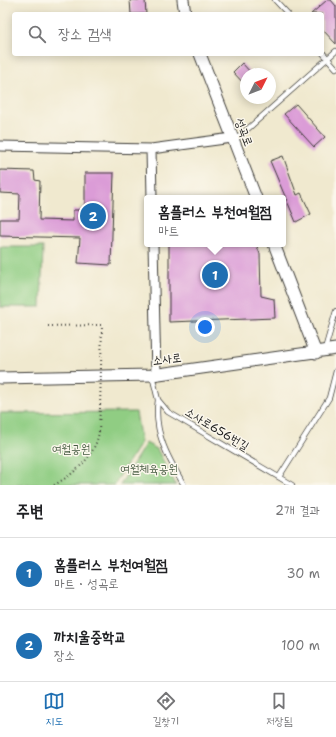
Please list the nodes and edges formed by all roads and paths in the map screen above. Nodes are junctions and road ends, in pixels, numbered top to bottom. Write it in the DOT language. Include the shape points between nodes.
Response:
graph roads {
  1 [pos="183,0"];
  2 [pos="276,0"];
  3 [pos="185,12"];
  4 [pos="286,12"];
  5 [pos="336,51"];
  6 [pos="324,54"];
  7 [pos="201,56"];
  8 [pos="327,58"];
  9 [pos="336,68"];
  10 [pos="233,140"];
  11 [pos="0,146"];
  12 [pos="151,149"];
  13 [pos="152,195"];
  14 [pos="255,195"];
  15 [pos="153,247"];
  16 [pos="275,247"];
  17 [pos="336,311"];
  18 [pos="48,326"];
  19 [pos="336,349"];
  20 [pos="320,352"];
  21 [pos="336,371"];
  22 [pos="154,374"];
  23 [pos="0,378"];
  24 [pos="158,400"];
  25 [pos="279,478"];
  26 [pos="54,485"];
  27 [pos="184,485"];
  28 [pos="292,485"];
  1 -- 3 [label="street"];
  2 -- 4 [label="lane"];
  5 -- 8 [label="lane"];
  6 -- 8 [label="lane"];
  7 -- 10 [label="street, 성곡로"];
  8 -- 9 [label="lane"];
  8 -- 10 [label="lane"];
  10 -- 12 [label="street"];
  10 -- 14 [label="street, 성곡로"];
  11 -- 12 [label="street"];
  12 -- 13 [label="street"];
  15 -- 22 [label="street"];
  16 -- 20 [label="street"];
  17 -- 20 [label="lane"];
  18 -- 26 [label="path, bridge" via="102,326 98,438 91,454 81,466"];
  19 -- 20 [label="street, 소사로"];
  20 -- 22 [label="street, 소사로"];
  21 -- 25 [label="lane" via="329,398"];
  22 -- 23 [label="street, 소사로"];
  22 -- 24 [label="lane"];
  24 -- 25 [label="lane, 소사로656번길" via="168,412"];
  24 -- 27 [label="lane" via="156,415 161,444"];
  25 -- 28 [label="lane, 소사로656번길"];
}
